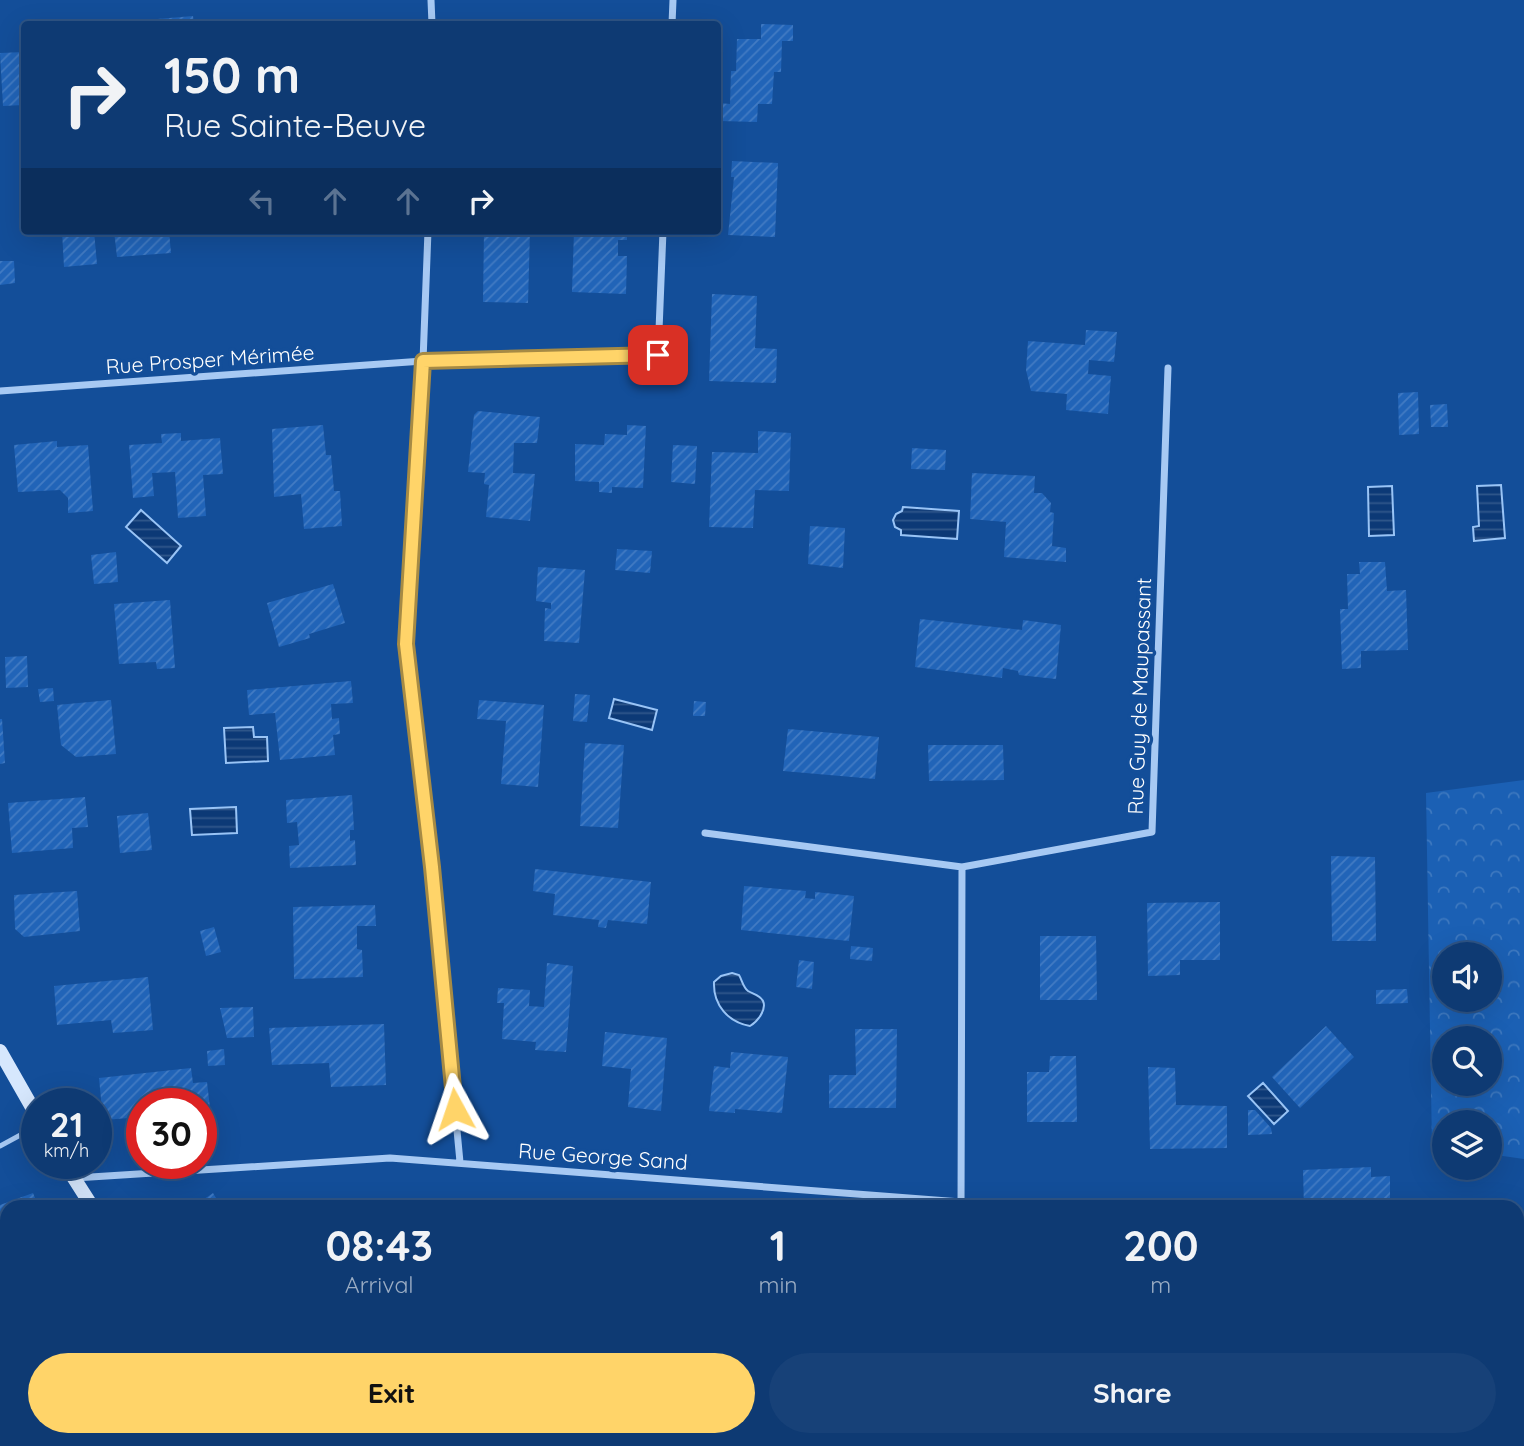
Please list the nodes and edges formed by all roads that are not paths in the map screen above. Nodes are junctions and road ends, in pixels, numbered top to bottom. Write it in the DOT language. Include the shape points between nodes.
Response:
graph roads {
  1 [pos="431,0"];
  2 [pos="673,0"];
  3 [pos="432,21"];
  4 [pos="672,21"];
  5 [pos="428,235"];
  6 [pos="663,235"];
  7 [pos="423,361"];
  8 [pos="1168,368"];
  9 [pos="0,391"];
  10 [pos="705,833"];
  11 [pos="962,867"];
  12 [pos="0,1051"];
  13 [pos="21,1088"];
  14 [pos="21,1135"];
  15 [pos="0,1146"];
  16 [pos="460,1163"];
  17 [pos="112,1176"];
  18 [pos="75,1179"];
  19 [pos="88,1200"];
  20 [pos="901,1200"];
  21 [pos="961,1200"];
  1 -- 3 [label="street"];
  2 -- 4 [label="street"];
  5 -- 7 [label="street"];
  6 -- 7 [label="street, Rue Prosper Mérimée" via="658,355"];
  7 -- 9 [label="street, Rue Prosper Mérimée"];
  7 -- 16 [label="street" via="406,644"];
  8 -- 11 [label="street, Rue Guy de Maupassant" via="1152,832"];
  10 -- 11 [label="street, Rue Guy de Maupassant"];
  11 -- 21 [label="street"];
  12 -- 13 [label="street"];
  14 -- 15 [label="lane"];
  16 -- 17 [label="street, Rue George Sand" via="390,1158"];
  16 -- 20 [label="street, Rue George Sand"];
  18 -- 19 [label="street"];
}
